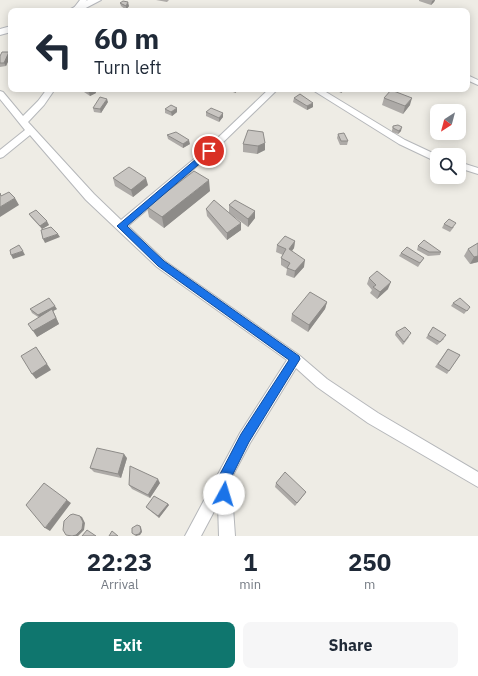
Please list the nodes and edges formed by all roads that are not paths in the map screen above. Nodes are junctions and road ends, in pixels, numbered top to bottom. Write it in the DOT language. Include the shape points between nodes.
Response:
graph roads {
  1 [pos="84,0"];
  2 [pos="96,0"];
  3 [pos="76,8"];
  4 [pos="79,8"];
  5 [pos="49,92"];
  6 [pos="271,92"];
  7 [pos="320,92"];
  8 [pos="0,94"];
  9 [pos="26,126"];
  10 [pos="0,155"];
  11 [pos="430,156"];
  12 [pos="466,168"];
  13 [pos="478,171"];
  14 [pos="121,226"];
  15 [pos="295,359"];
  16 [pos="224,480"];
  17 [pos="478,480"];
  18 [pos="193,536"];
  19 [pos="227,536"];
  1 -- 3 [label="street"];
  2 -- 4 [label="street"];
  5 -- 9 [label="street"];
  6 -- 14 [label="street" via="209,151"];
  7 -- 11 [label="street" via="402,142"];
  8 -- 9 [label="street"];
  9 -- 10 [label="street"];
  9 -- 14 [label="street" via="90,197"];
  12 -- 13 [label="street"];
  14 -- 15 [label="street" via="161,264"];
  15 -- 16 [label="street" via="245,438"];
  15 -- 17 [label="street" via="322,383 373,418"];
  16 -- 18 [label="street"];
  16 -- 19 [label="street"];
}
